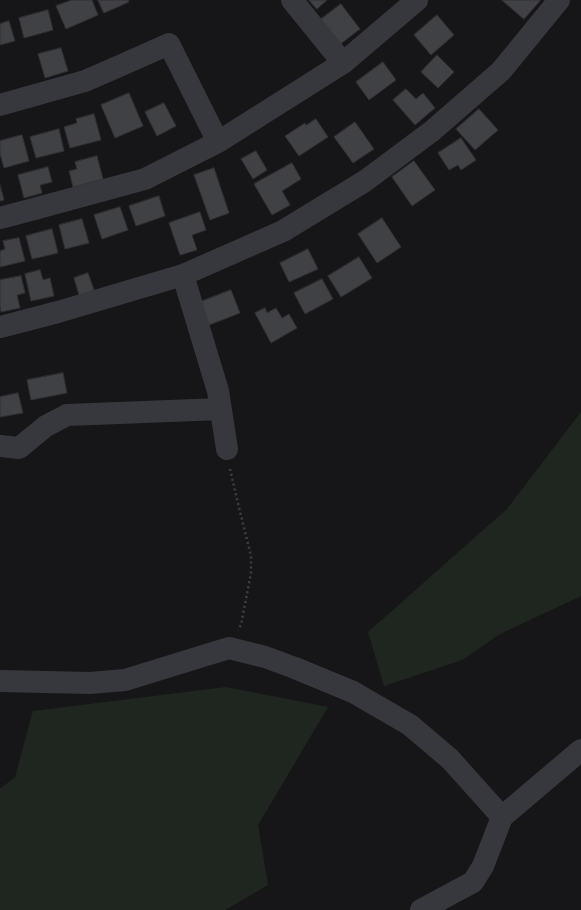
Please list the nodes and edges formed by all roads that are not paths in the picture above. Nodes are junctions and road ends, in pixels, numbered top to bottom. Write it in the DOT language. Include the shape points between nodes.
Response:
graph roads {
  1 [pos="292,0"];
  2 [pos="417,0"];
  3 [pos="559,0"];
  4 [pos="343,63"];
  5 [pos="0,105"];
  6 [pos="218,142"];
  7 [pos="0,218"];
  8 [pos="183,275"];
  9 [pos="0,327"];
  10 [pos="221,409"];
  11 [pos="0,446"];
  12 [pos="227,449"];
  13 [pos="0,681"];
  14 [pos="581,750"];
  15 [pos="502,817"];
  16 [pos="421,910"];
  1 -- 4 [label="street"];
  2 -- 4 [label="street"];
  3 -- 8 [label="street" via="501,71 432,131 365,181 283,231"];
  4 -- 6 [label="street"];
  5 -- 6 [label="street" via="85,81 169,44"];
  6 -- 7 [label="street" via="145,178"];
  8 -- 9 [label="street"];
  8 -- 10 [label="street" via="218,391"];
  10 -- 11 [label="street" via="67,415 46,426 20,448"];
  10 -- 12 [label="street"];
  13 -- 15 [label="street" via="90,683 124,680 229,648 295,668 353,692 410,725 450,759"];
  14 -- 15 [label="street"];
  15 -- 16 [label="street" via="483,866 473,882"];
}
